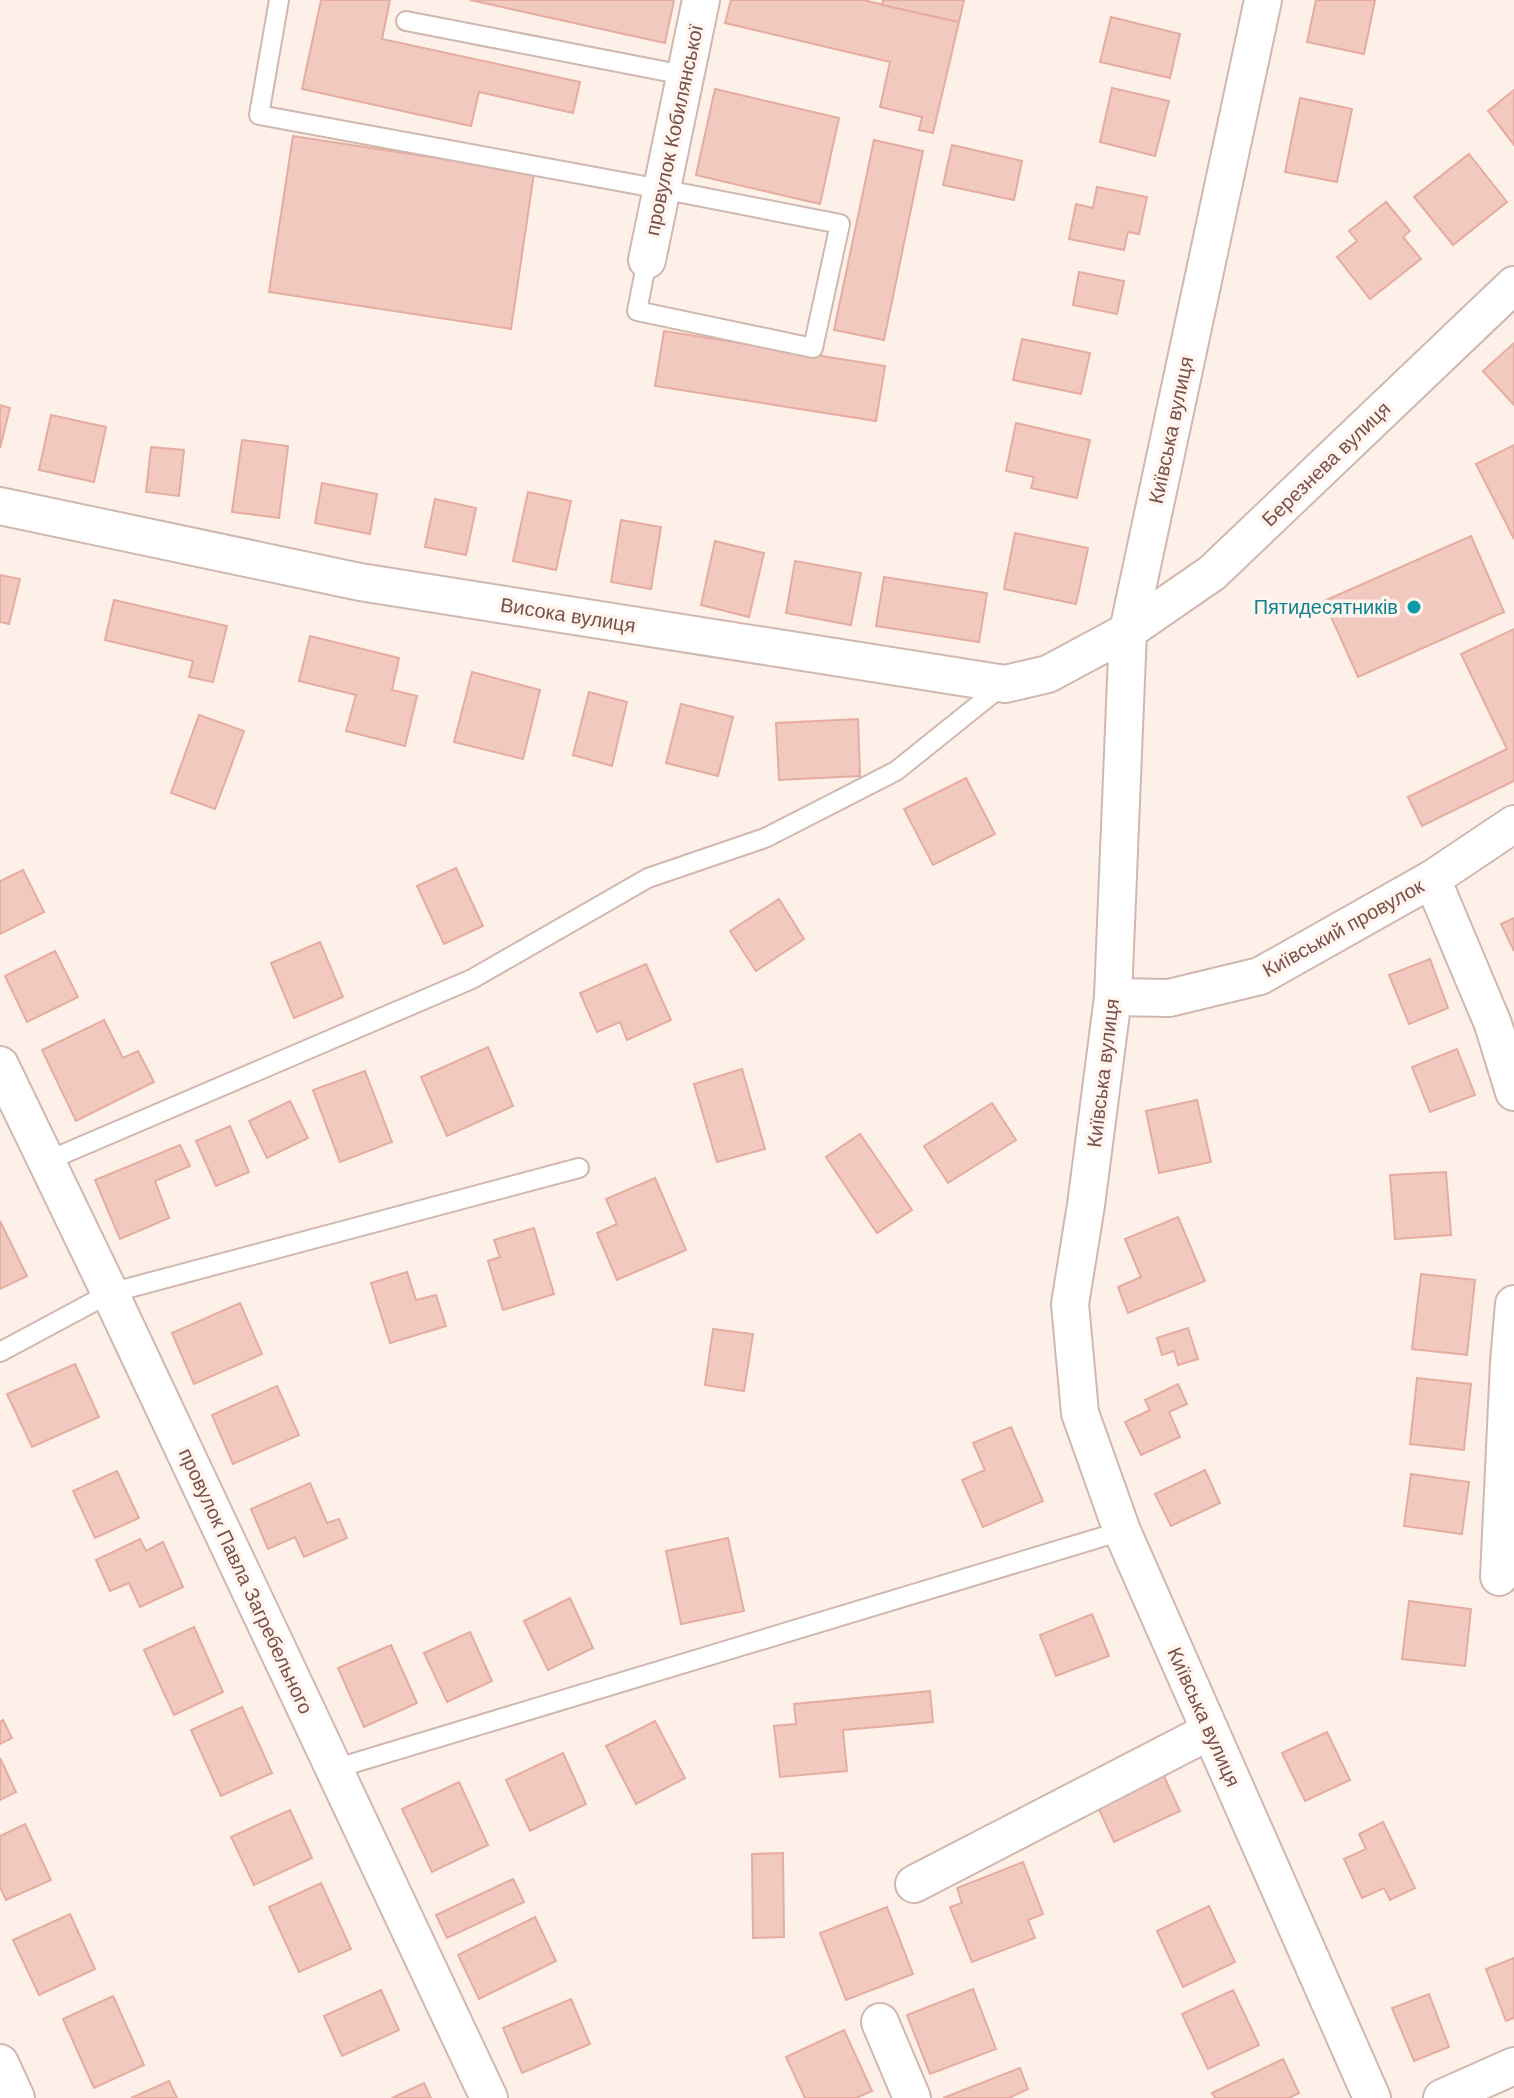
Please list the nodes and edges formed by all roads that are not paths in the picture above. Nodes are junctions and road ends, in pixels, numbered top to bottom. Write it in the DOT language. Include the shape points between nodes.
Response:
graph roads {
  1 [pos="279,0"];
  2 [pos="701,0"];
  3 [pos="1263,0"];
  4 [pos="406,21"];
  5 [pos="684,75"];
  6 [pos="661,189"];
  7 [pos="647,260"];
  8 [pos="1514,285"];
  9 [pos="0,506"];
  10 [pos="1128,631"];
  11 [pos="1005,684"];
  12 [pos="1514,824"];
  13 [pos="1432,879"];
  14 [pos="1113,997"];
  15 [pos="0,1065"];
  16 [pos="1514,1092"];
  17 [pos="47,1161"];
  18 [pos="579,1168"];
  19 [pos="110,1293"];
  20 [pos="1514,1304"];
  21 [pos="0,1352"];
  22 [pos="1122,1531"];
  23 [pos="1499,1577"];
  24 [pos="1210,1731"];
  25 [pos="334,1769"];
  26 [pos="914,1884"];
  27 [pos="880,2022"];
  28 [pos="0,2063"];
  29 [pos="1514,2066"];
  30 [pos="16,2098"];
  31 [pos="489,2098"];
  32 [pos="912,2098"];
  33 [pos="1372,2098"];
  34 [pos="1442,2098"];
  1 -- 6 [label="lane" via="259,115"];
  2 -- 5 [label="street, провулок Кобилянської"];
  3 -- 10 [label="street, Київська вулиця"];
  4 -- 5 [label="lane"];
  5 -- 6 [label="street, провулок Кобилянської"];
  6 -- 7 [label="street, провулок Кобилянської"];
  6 -- 7 [label="lane" via="840,224 813,348 637,311"];
  8 -- 10 [label="street, Березнева вулиця" via="1212,573"];
  9 -- 11 [label="street, Висока вулиця" via="360,582"];
  10 -- 11 [label="street, Висока вулиця" via="1048,674"];
  10 -- 14 [label="street, Київська вулиця"];
  11 -- 17 [label="lane" via="896,771 765,838 648,878 472,979"];
  12 -- 13 [label="street, Київський провулок"];
  13 -- 14 [label="street, Київський провулок" via="1260,976 1169,998"];
  13 -- 16 [label="street, Київський провулок" via="1493,1024"];
  14 -- 22 [label="street, Київська вулиця" via="1070,1304 1080,1413"];
  15 -- 17 [label="street, провулок Павла Загребельного"];
  17 -- 19 [label="street, провулок Павла Загребельного"];
  18 -- 19 [label="lane"];
  19 -- 21 [label="lane"];
  19 -- 25 [label="street, провулок Павла Загребельного"];
  20 -- 23 [label="street"];
  22 -- 24 [label="street, Київська вулиця"];
  22 -- 25 [label="lane"];
  24 -- 26 [label="street"];
  24 -- 33 [label="street, Київська вулиця"];
  25 -- 31 [label="street, провулок Павла Загребельного"];
  27 -- 32 [label="street"];
  28 -- 30 [label="street"];
  29 -- 34 [label="street"];
}
